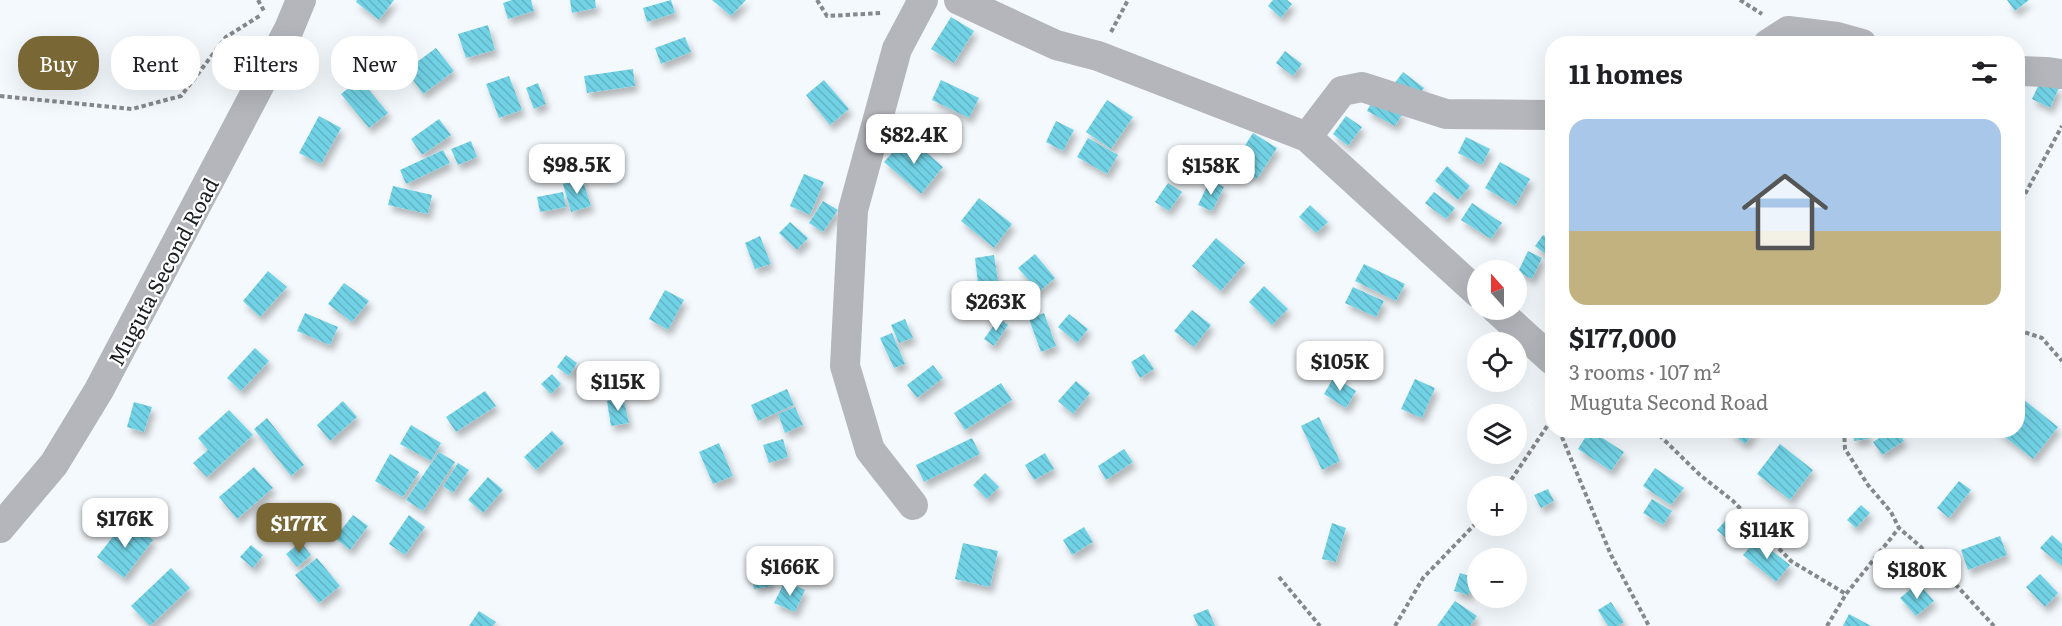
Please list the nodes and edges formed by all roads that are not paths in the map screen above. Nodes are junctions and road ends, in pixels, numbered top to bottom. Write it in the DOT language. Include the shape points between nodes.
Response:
graph roads {
  1 [pos="301,0"];
  2 [pos="959,0"];
  3 [pos="919,6"];
  4 [pos="1780,36"];
  5 [pos="1829,36"];
  6 [pos="2025,71"];
  7 [pos="2062,74"];
  8 [pos="1545,115"];
  9 [pos="1307,137"];
  10 [pos="1467,283"];
  11 [pos="1508,320"];
  12 [pos="1545,354"];
  13 [pos="913,505"];
  14 [pos="0,528"];
  1 -- 14 [label="street, Muguta Second Road" via="99,390 54,464"];
  2 -- 9 [label="street" via="1056,45 1098,56"];
  3 -- 13 [label="street" via="897,49 853,210 845,366 870,450"];
  4 -- 5 [label="street" via="1788,31"];
  6 -- 7 [label="street"];
  8 -- 9 [label="street" via="1446,114 1362,87 1342,91"];
  9 -- 10 [label="street"];
  11 -- 12 [label="street"];
}
